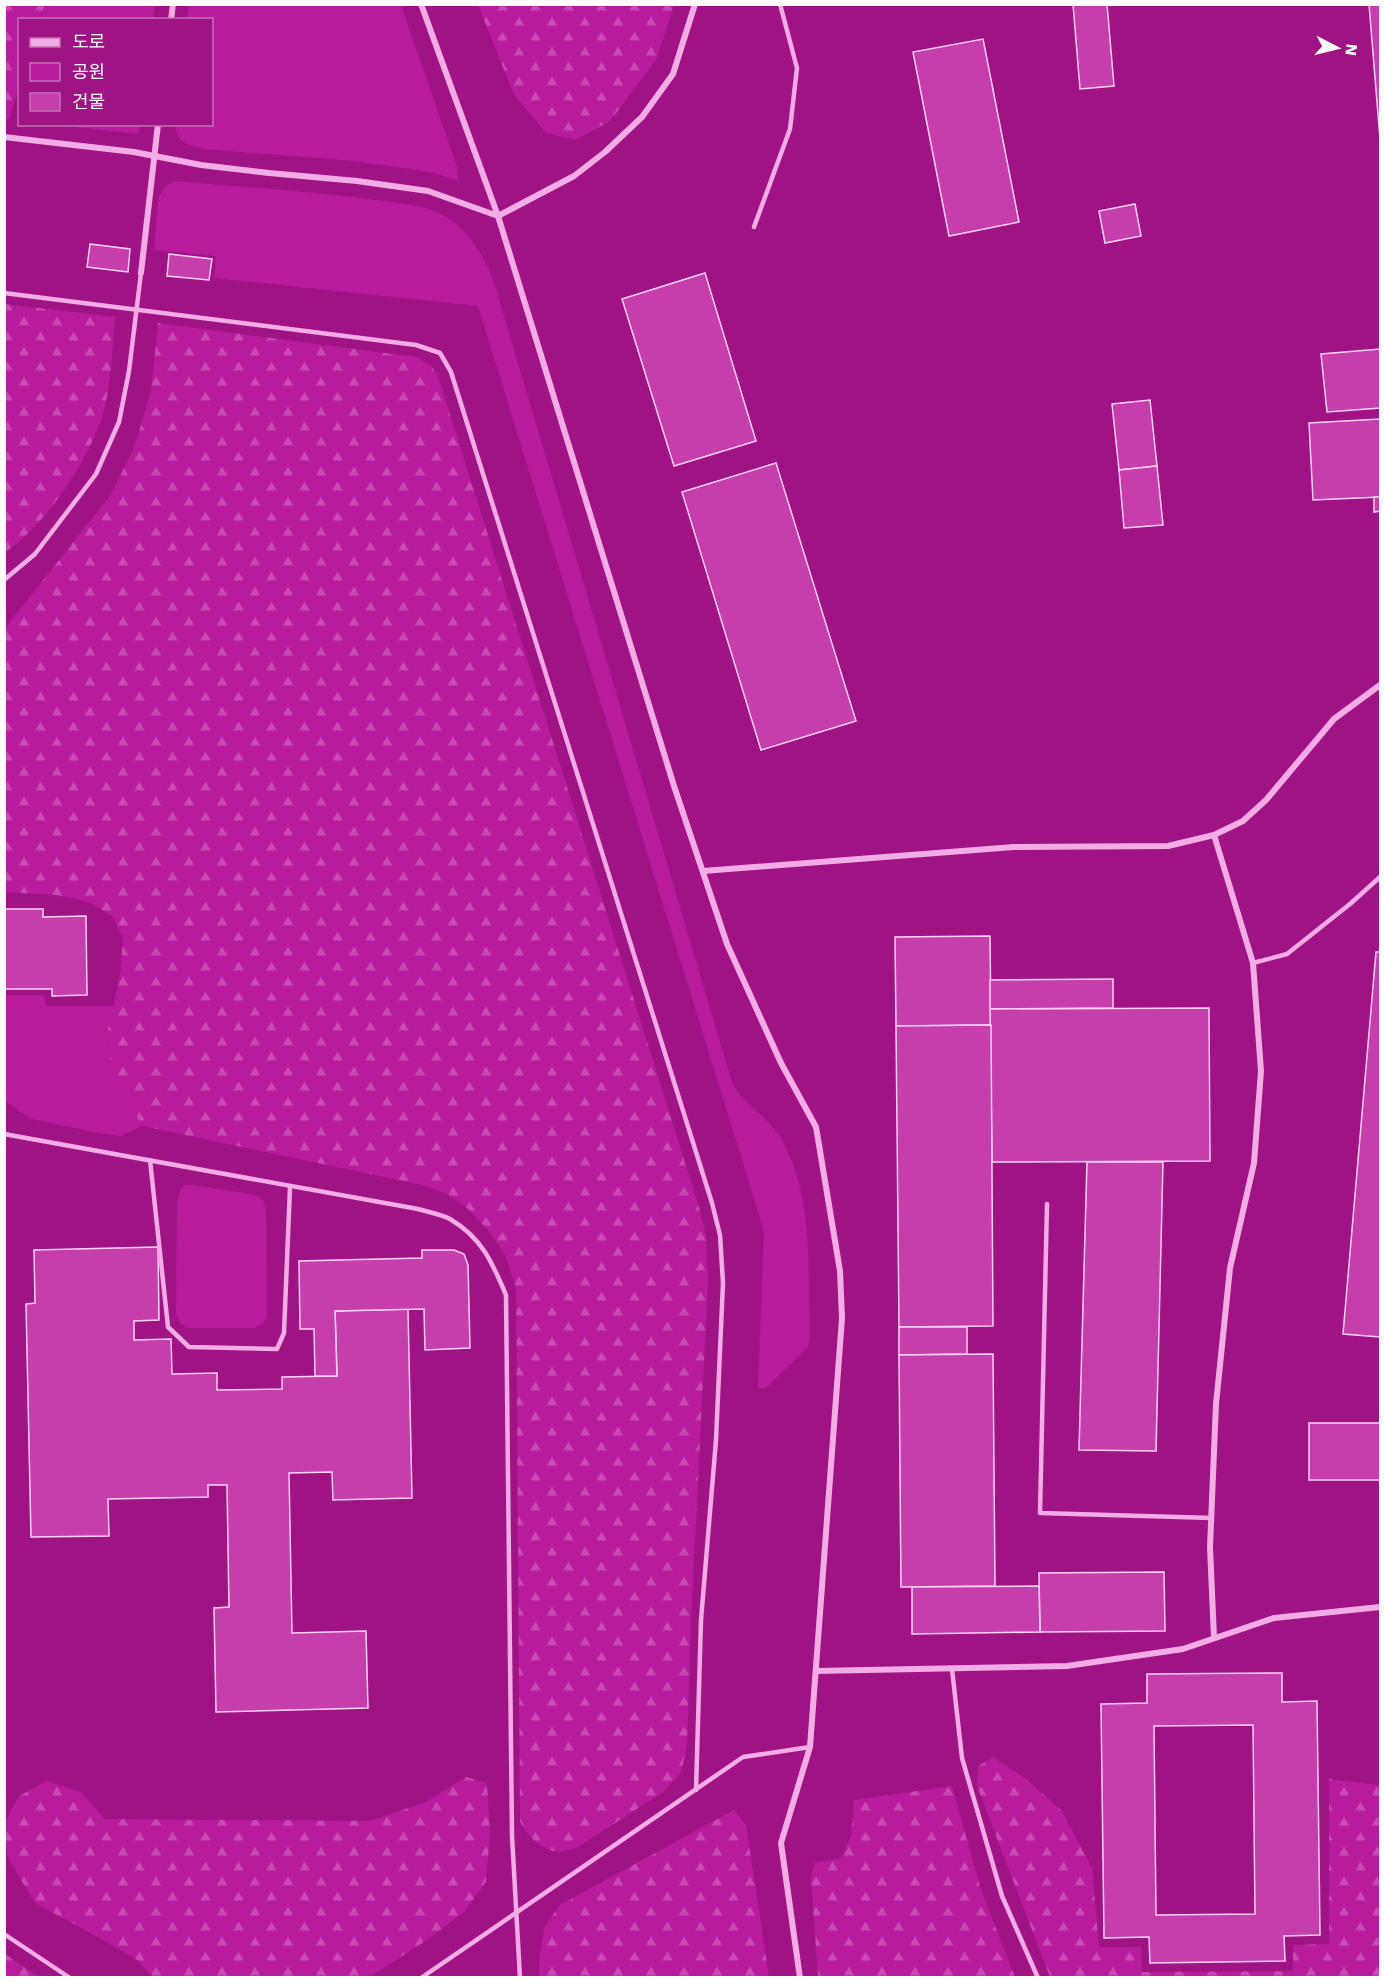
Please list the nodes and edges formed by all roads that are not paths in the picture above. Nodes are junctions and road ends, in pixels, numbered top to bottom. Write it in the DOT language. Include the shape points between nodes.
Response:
graph roads {
  1 [pos="421,4"];
  2 [pos="695,4"];
  3 [pos="780,4"];
  4 [pos="158,126"];
  5 [pos="4,137"];
  6 [pos="154,155"];
  7 [pos="498,216"];
  8 [pos="754,227"];
  9 [pos="141,273"];
  10 [pos="4,293"];
  11 [pos="4,580"];
  12 [pos="1380,685"];
  13 [pos="1214,835"];
  14 [pos="703,871"];
  15 [pos="1380,877"];
  16 [pos="1253,963"];
  17 [pos="4,1134"];
  18 [pos="150,1160"];
  19 [pos="290,1187"];
  20 [pos="1047,1204"];
  21 [pos="1212,1518"];
  22 [pos="1380,1607"];
  23 [pos="1214,1638"];
  24 [pos="952,1669"];
  25 [pos="816,1671"];
  26 [pos="810,1747"];
  27 [pos="696,1790"];
  28 [pos="517,1912"];
  29 [pos="4,1934"];
  30 [pos="70,1977"];
  31 [pos="421,1977"];
  32 [pos="520,1977"];
  33 [pos="800,1977"];
  34 [pos="1038,1977"];
  1 -- 7 [label="street"];
  2 -- 7 [label="street" via="674,74 642,117 574,176"];
  3 -- 8 [label="lane" via="797,68 790,129"];
  4 -- 6 [label="street"];
  5 -- 6 [label="street"];
  6 -- 7 [label="street" via="201,165 428,191"];
  6 -- 9 [label="street"];
  7 -- 14 [label="street"];
  9 -- 11 [label="lane" via="119,422 96,474 34,554"];
  10 -- 27 [label="lane" via="416,345 440,353 451,372 720,1235 723,1283 716,1440 701,1620"];
  12 -- 13 [label="street" via="1334,719 1266,800 1243,821"];
  13 -- 14 [label="street" via="1168,846 1014,847"];
  13 -- 16 [label="street"];
  14 -- 25 [label="street" via="728,944 781,1063 816,1127 840,1271 842,1318"];
  15 -- 16 [label="lane" via="1287,954"];
  16 -- 21 [label="street" via="1261,1071 1254,1163 1230,1268 1215,1404"];
  17 -- 18 [label="lane"];
  18 -- 19 [label="lane"];
  18 -- 19 [label="lane" via="168,1327 189,1347 277,1349 284,1333"];
  19 -- 28 [label="lane" via="418,1209 448,1219 471,1234 491,1259 506,1295 512,1836"];
  20 -- 21 [label="lane" via="1040,1513"];
  21 -- 23 [label="street"];
  22 -- 23 [label="street" via="1274,1618"];
  23 -- 24 [label="street" via="1183,1648 1067,1666"];
  24 -- 25 [label="street"];
  24 -- 34 [label="lane" via="962,1758 1002,1896"];
  25 -- 26 [label="street"];
  26 -- 27 [label="lane" via="743,1757"];
  26 -- 33 [label="street" via="782,1843"];
  27 -- 28 [label="lane"];
  28 -- 31 [label="lane"];
  28 -- 32 [label="lane"];
  29 -- 30 [label="lane"];
}
